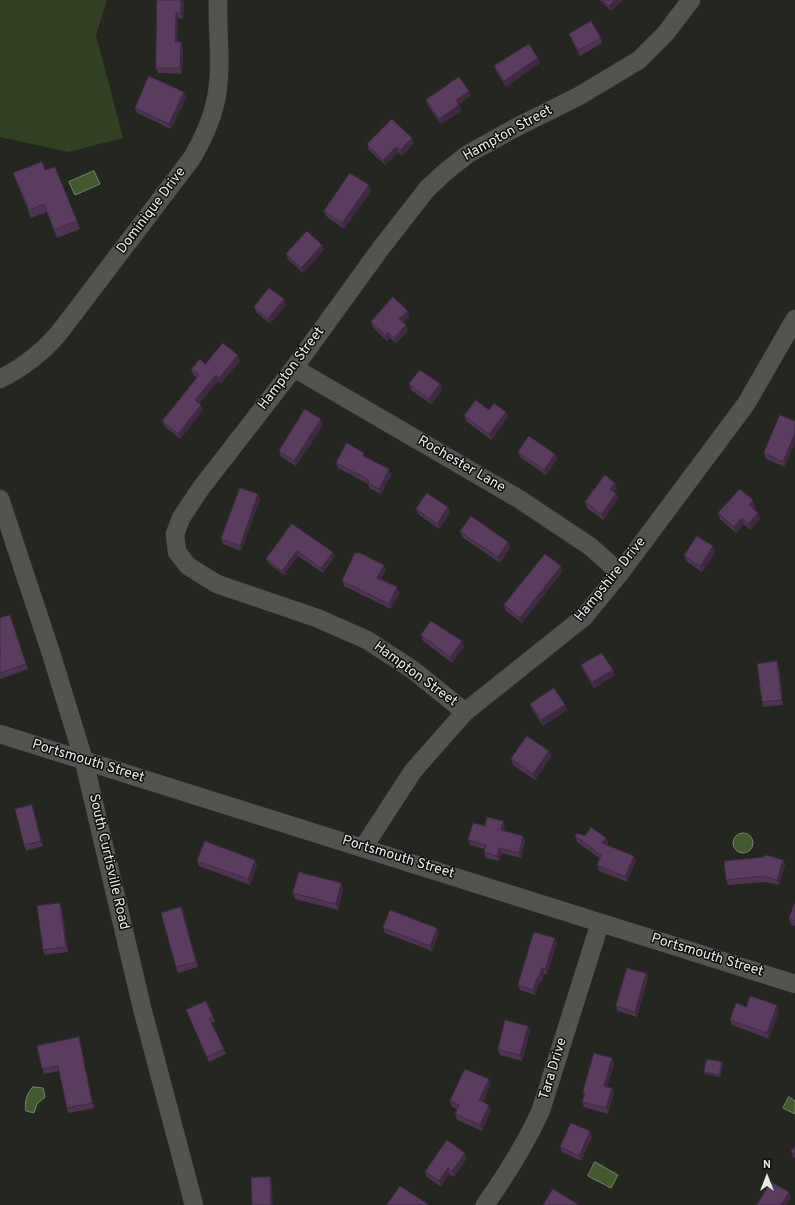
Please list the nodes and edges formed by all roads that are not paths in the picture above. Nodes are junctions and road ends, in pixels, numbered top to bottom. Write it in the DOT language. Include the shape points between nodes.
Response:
graph roads {
  1 [pos="218,0"];
  2 [pos="691,0"];
  3 [pos="795,319"];
  4 [pos="294,368"];
  5 [pos="0,379"];
  6 [pos="0,499"];
  7 [pos="620,573"];
  8 [pos="465,712"];
  9 [pos="0,734"];
  10 [pos="84,761"];
  11 [pos="363,848"];
  12 [pos="600,923"];
  13 [pos="795,984"];
  14 [pos="194,1205"];
  15 [pos="485,1205"];
  1 -- 5 [label="street, Dominique Drive" via="218,70 215,103 205,134 192,158 59,334 35,358"];
  2 -- 4 [label="street, Hampton Street" via="666,34 639,60 579,96 513,128 468,154 444,173 427,189 381,248"];
  3 -- 7 [label="street, Hampshire Drive" via="746,404"];
  4 -- 7 [label="street, Rochester Lane" via="519,499 591,547"];
  4 -- 8 [label="street, Hampton Street" via="180,518 175,534 177,552 188,566 217,584 317,618 367,640 413,670"];
  6 -- 10 [label="street, South Curtisville Road"];
  7 -- 8 [label="street, Hampshire Drive" via="584,617"];
  8 -- 11 [label="street, Hampshire Drive" via="413,771"];
  9 -- 10 [label="street, Portsmouth Street"];
  10 -- 11 [label="street, Portsmouth Street"];
  10 -- 14 [label="street, South Curtisville Road" via="142,1008"];
  11 -- 12 [label="street, Portsmouth Street"];
  12 -- 13 [label="street, Portsmouth Street"];
  12 -- 15 [label="street, Tara Drive" via="541,1110 532,1131"];
}
